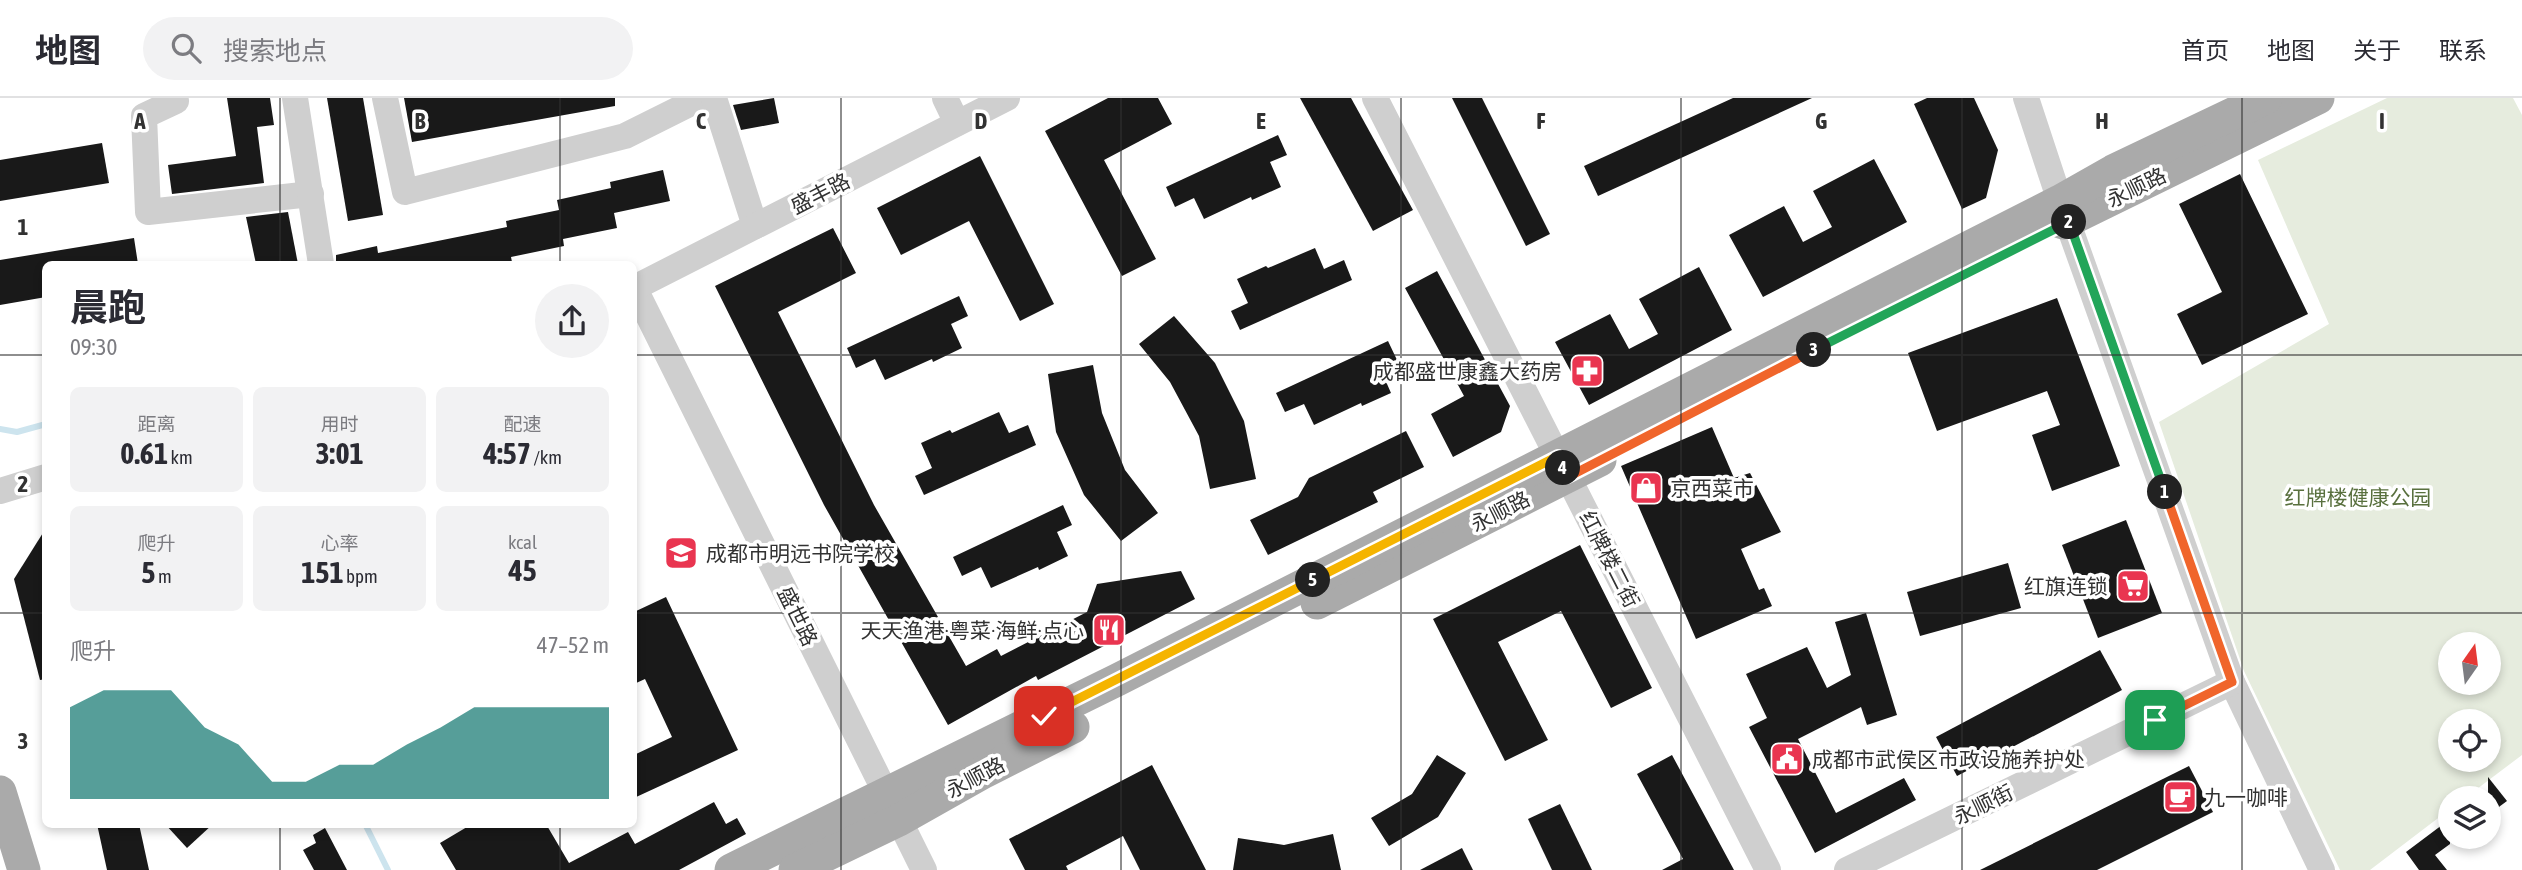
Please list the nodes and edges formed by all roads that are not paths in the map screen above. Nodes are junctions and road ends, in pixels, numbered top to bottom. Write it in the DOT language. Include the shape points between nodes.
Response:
graph roads {
  1 [pos="176,98"];
  2 [pos="295,98"];
  3 [pos="385,98"];
  4 [pos="701,98"];
  5 [pos="714,98"];
  6 [pos="945,98"];
  7 [pos="1007,98"];
  8 [pos="1375,98"];
  9 [pos="2026,98"];
  10 [pos="2266,98"];
  11 [pos="2318,98"];
  12 [pos="957,123"];
  13 [pos="311,194"];
  14 [pos="2064,211"];
  15 [pos="755,226"];
  16 [pos="321,261"];
  17 [pos="637,286"];
  18 [pos="637,294"];
  19 [pos="1563,467"];
  20 [pos="42,478"];
  21 [pos="0,491"];
  22 [pos="2232,682"];
  23 [pos="0,792"];
  24 [pos="892,807"];
  25 [pos="24,870"];
  26 [pos="731,870"];
  27 [pos="795,870"];
  28 [pos="924,870"];
  29 [pos="1768,870"];
  30 [pos="1847,870"];
  31 [pos="2322,870"];
  1 -- 13 [label="street" via="144,116 148,212"];
  2 -- 13 [label="street"];
  3 -- 4 [label="street" via="405,192 625,136"];
  5 -- 15 [label="street"];
  6 -- 12 [label="street"];
  7 -- 12 [label="street, 盛丰路"];
  8 -- 19 [label="street, 红牌楼二街"];
  9 -- 14 [label="street"];
  10 -- 14 [label="main road" via="2113,171"];
  11 -- 14 [label="main road, 永顺路"];
  12 -- 15 [label="street, 盛丰路"];
  13 -- 16 [label="street"];
  14 -- 19 [label="main road, 永顺路"];
  14 -- 22 [label="street"];
  15 -- 17 [label="street, 盛丰路"];
  18 -- 24 [label="street, 盛世路"];
  19 -- 24 [label="main road, 永顺路" via="984,772"];
  19 -- 29 [label="street, 红牌楼二街"];
  20 -- 21 [label="street"];
  22 -- 30 [label="street, 永顺街"];
  22 -- 31 [label="street"];
  23 -- 25 [label="main road"];
  24 -- 26 [label="main road"];
  24 -- 27 [label="main road, 永顺路"];
  24 -- 28 [label="street, 盛世路"];
}
